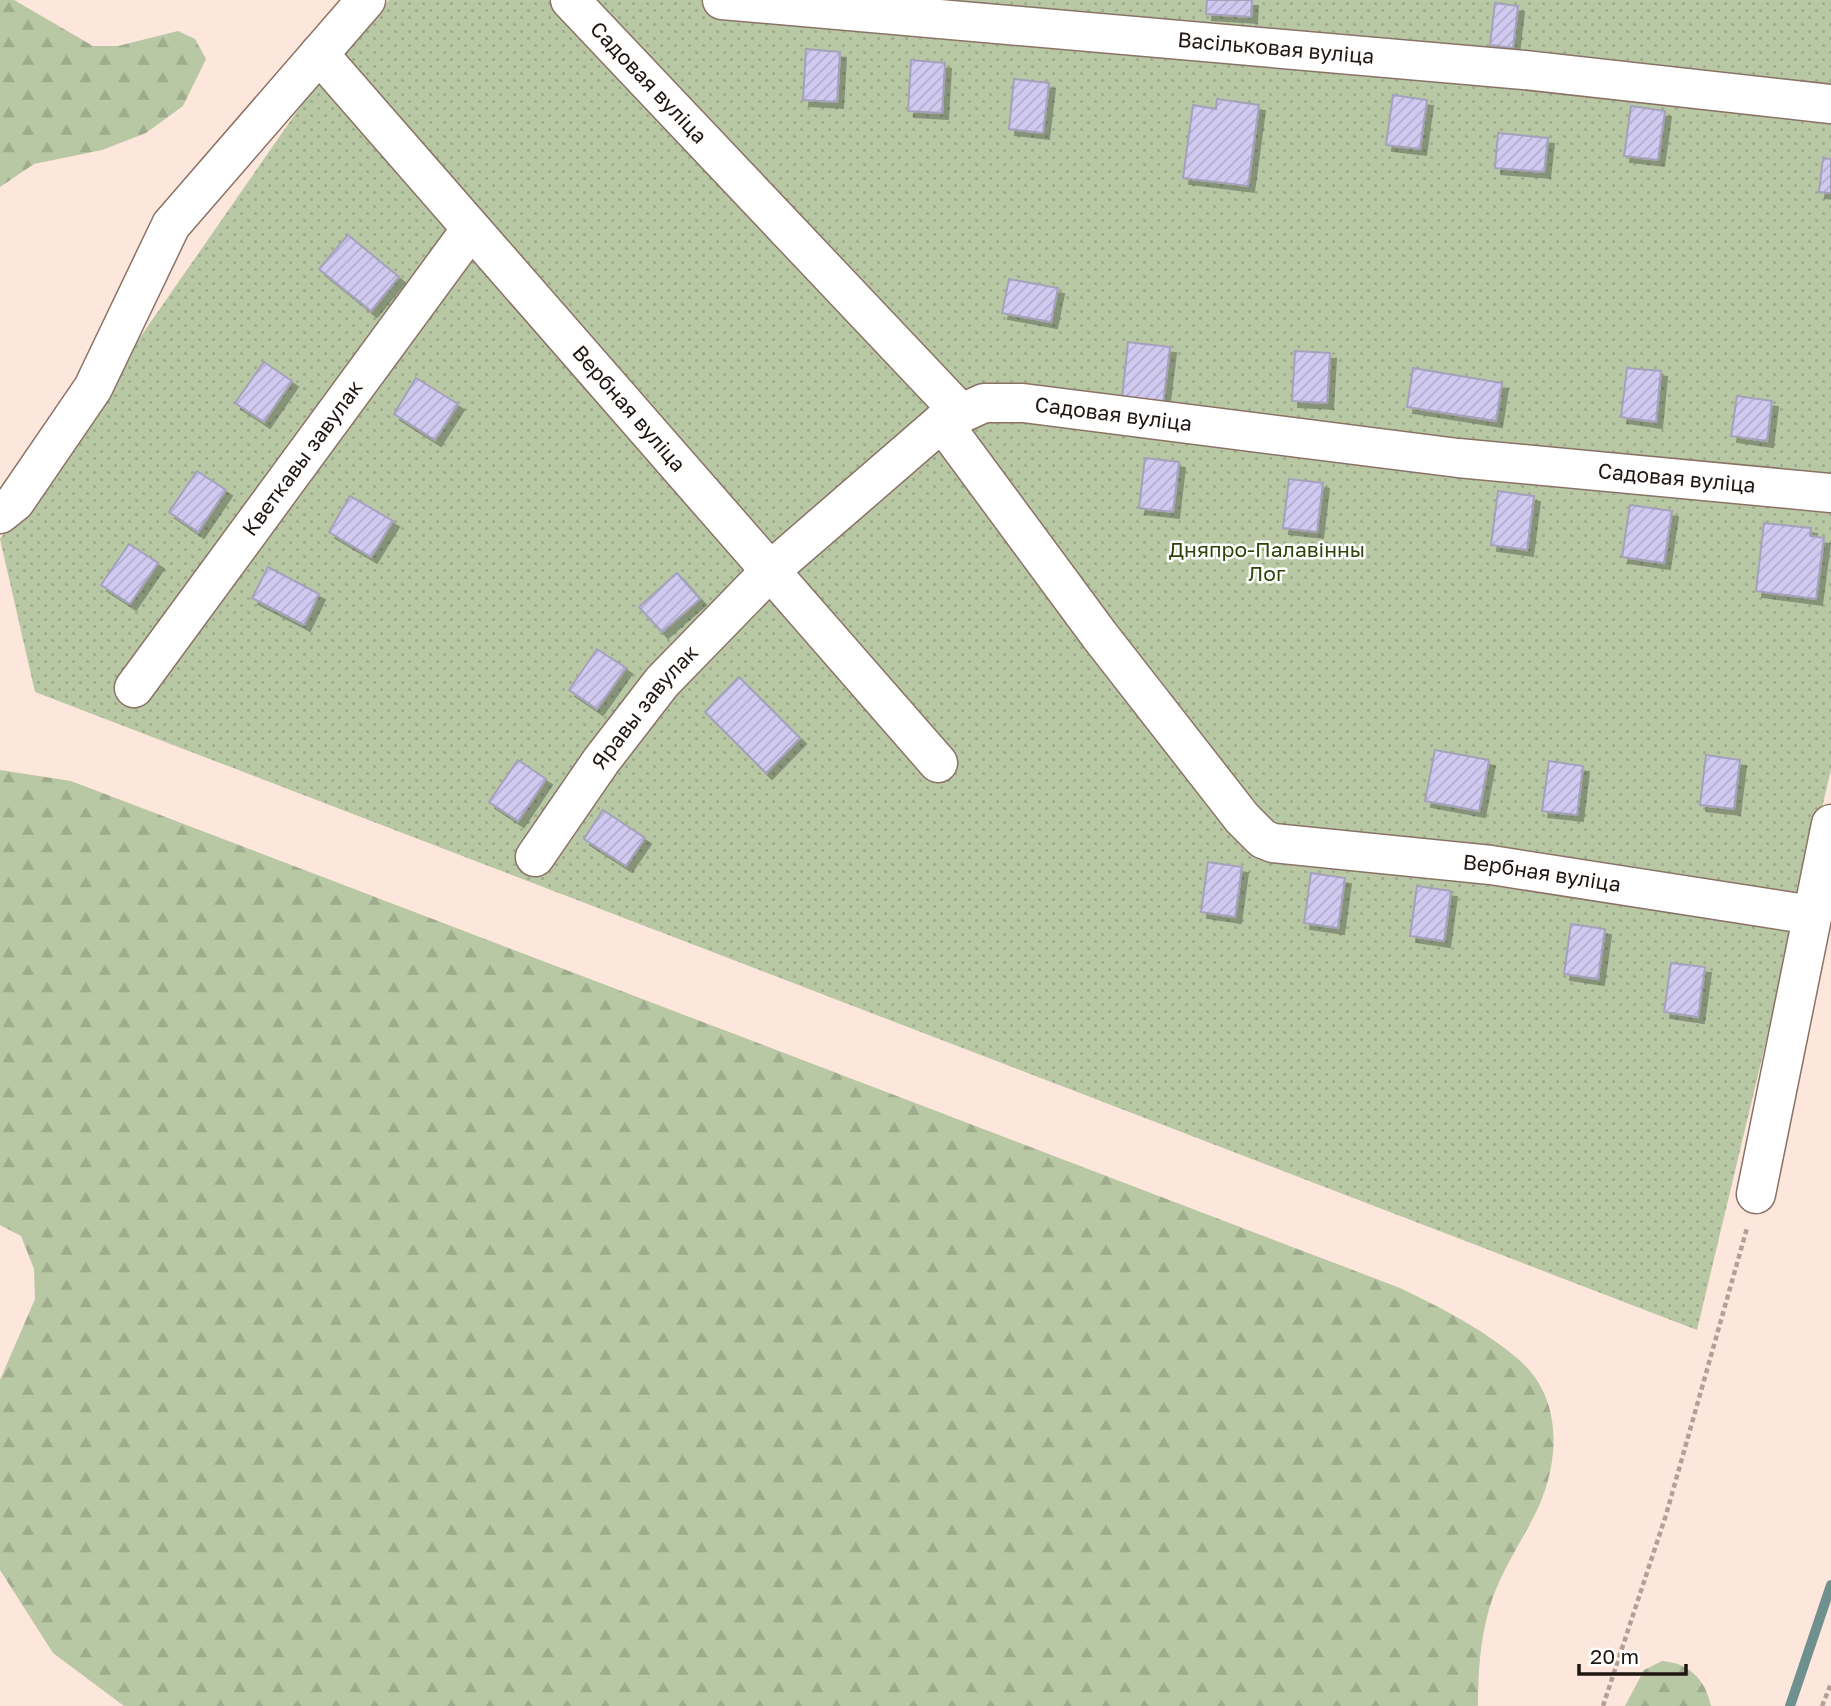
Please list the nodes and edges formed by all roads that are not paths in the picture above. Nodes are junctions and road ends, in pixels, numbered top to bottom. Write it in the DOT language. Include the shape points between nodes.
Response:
graph roads {
  1 [pos="366,0"];
  2 [pos="569,0"];
  3 [pos="722,0"];
  4 [pos="319,54"];
  5 [pos="1831,104"];
  6 [pos="471,229"];
  7 [pos="951,417"];
  8 [pos="1831,493"];
  9 [pos="0,514"];
  10 [pos="771,570"];
  11 [pos="134,688"];
  12 [pos="938,763"];
  13 [pos="1831,824"];
  14 [pos="535,858"];
  15 [pos="1812,915"];
  16 [pos="1756,1194"];
  1 -- 4 [label="street"];
  2 -- 7 [label="street, Садовая вуліца"];
  3 -- 5 [label="street, Васільковая вуліца" via="1524,71"];
  4 -- 6 [label="street, Вербная вуліца"];
  4 -- 9 [label="street" via="171,225 93,388 15,502"];
  6 -- 10 [label="street, Вербная вуліца"];
  6 -- 11 [label="street, Кветкавы завулак"];
  7 -- 8 [label="street, Садовая вуліца" via="984,403 1023,402 1458,458"];
  7 -- 10 [label="street, Яравы завулак"];
  7 -- 15 [label="street, Вербная вуліца" via="1076,605 1220,791 1255,831 1273,843 1491,865"];
  10 -- 12 [label="street, Вербная вуліца"];
  10 -- 14 [label="street, Яравы завулак" via="662,682"];
  13 -- 15 [label="street"];
  15 -- 16 [label="street"];
}
